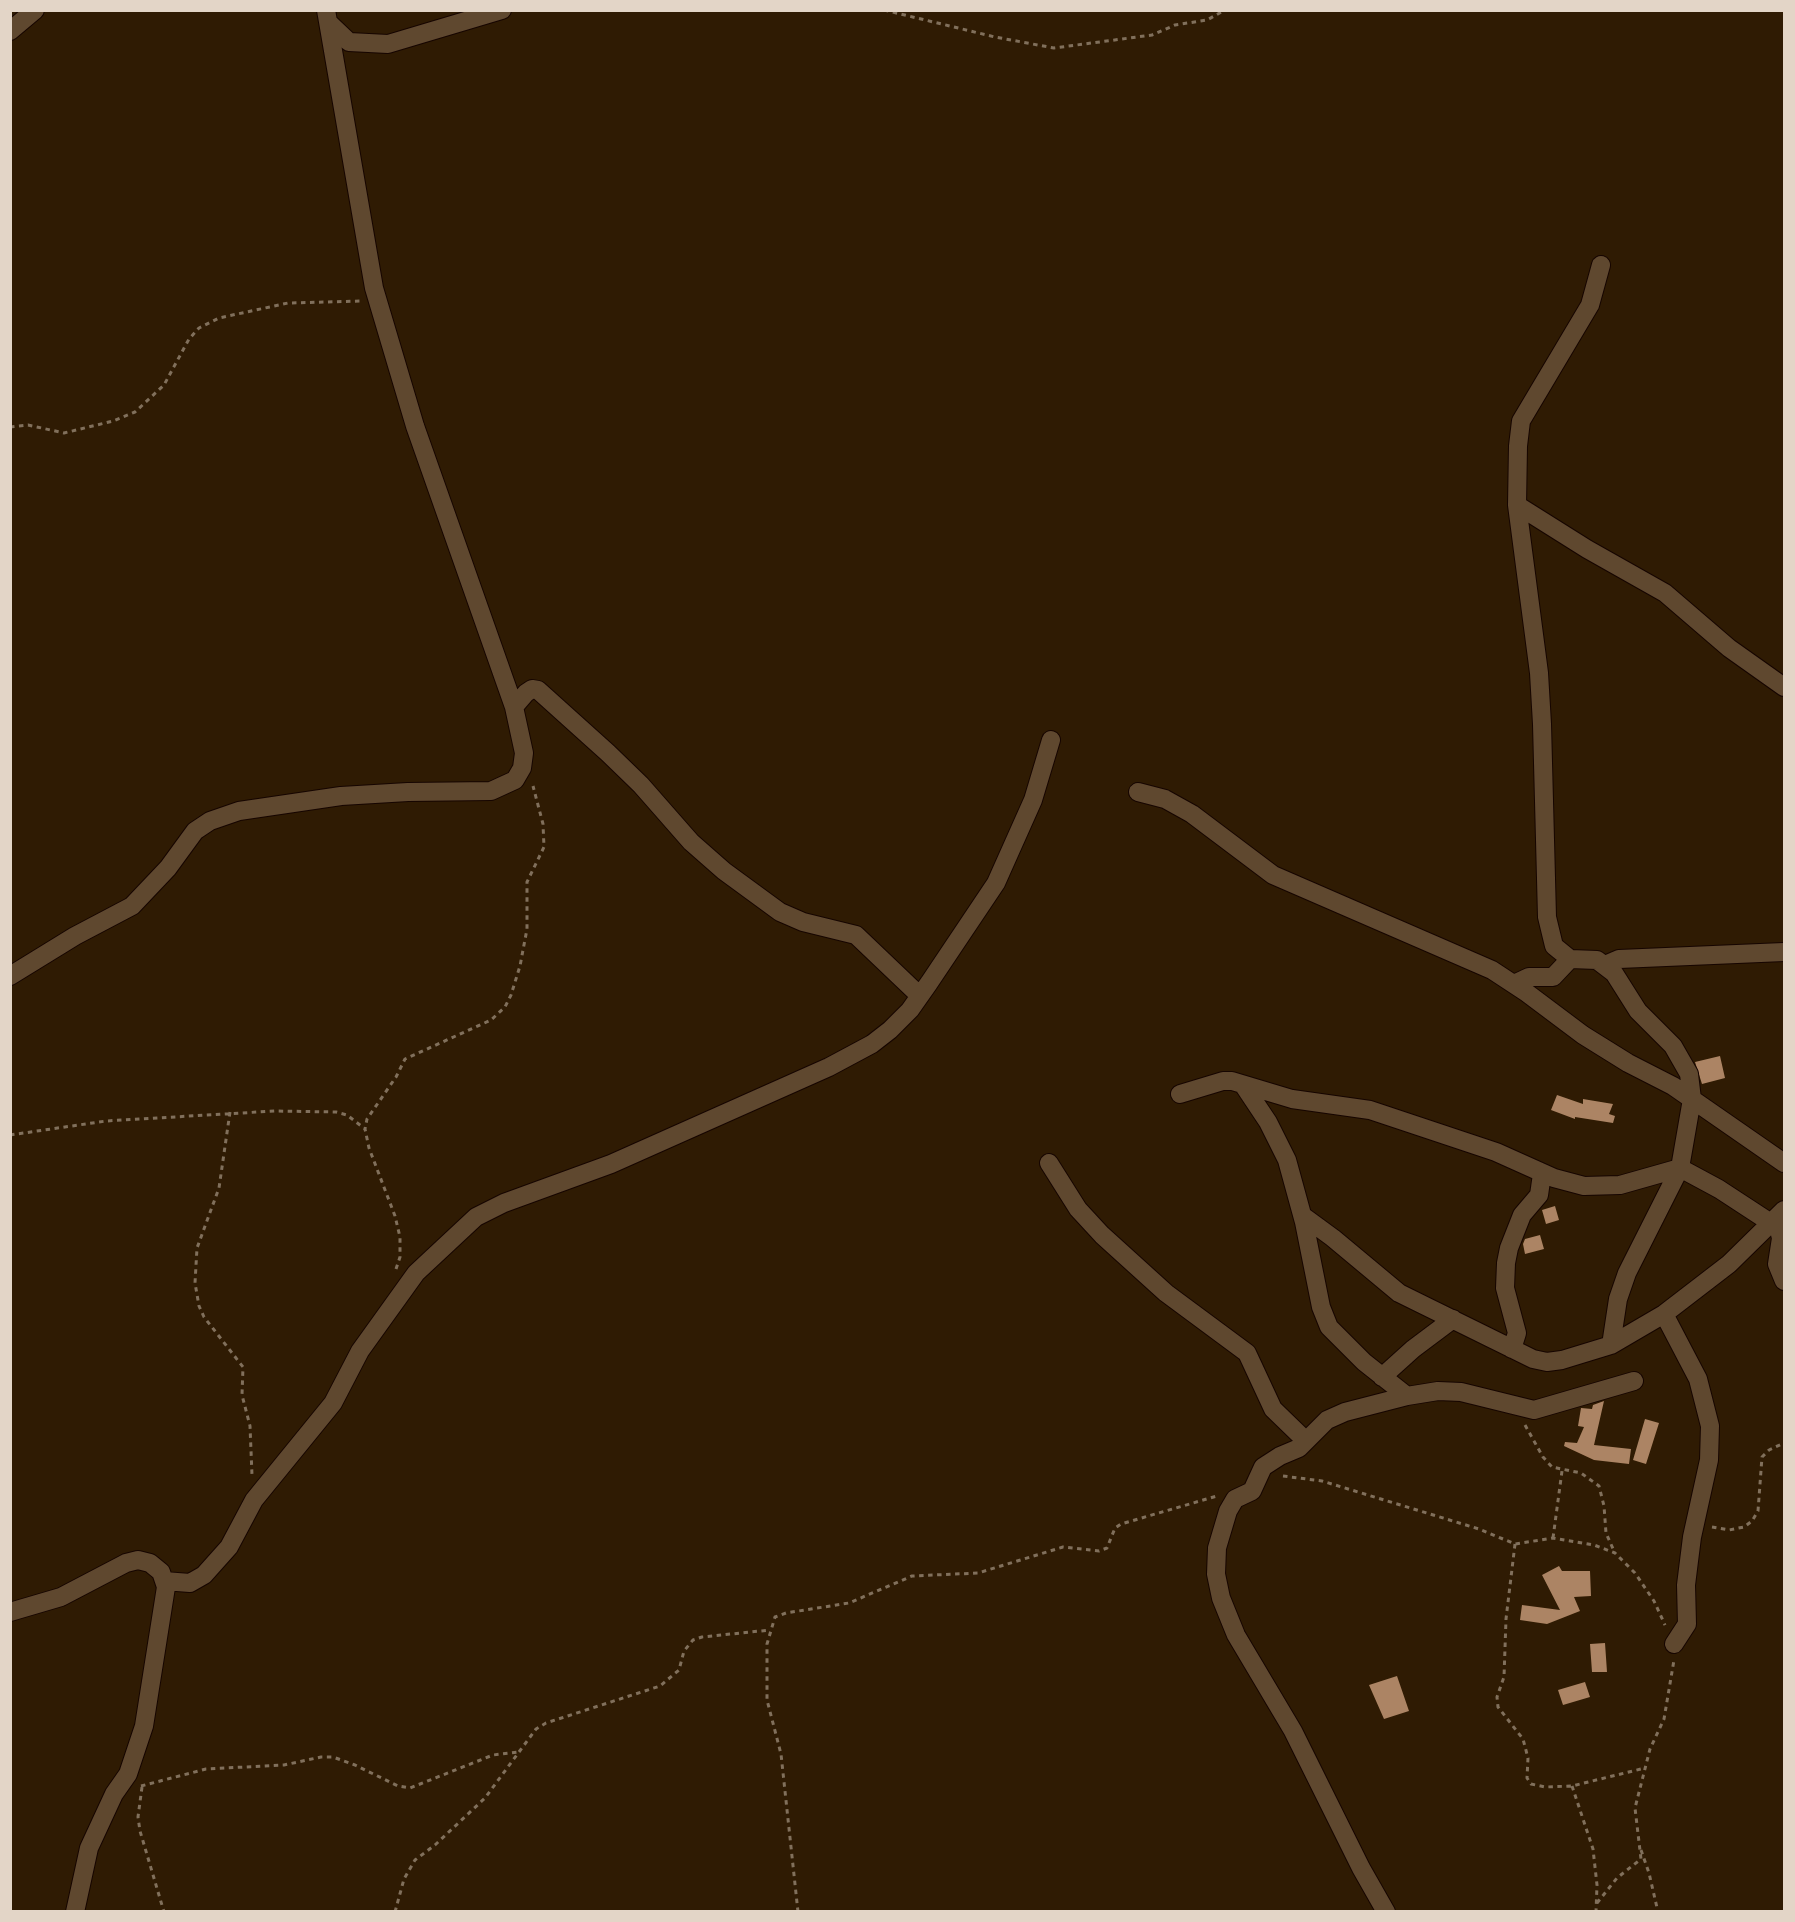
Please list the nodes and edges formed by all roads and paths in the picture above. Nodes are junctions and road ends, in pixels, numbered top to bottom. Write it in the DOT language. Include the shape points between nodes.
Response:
graph roads {
  1 [pos="35,10"];
  2 [pos="502,10"];
  3 [pos="884,10"];
  4 [pos="1225,10"];
  5 [pos="327,17"];
  6 [pos="10,31"];
  7 [pos="1601,264"];
  8 [pos="376,295"];
  9 [pos="10,427"];
  10 [pos="1517,505"];
  11 [pos="1785,687"];
  12 [pos="514,707"];
  13 [pos="1051,740"];
  14 [pos="522,768"];
  15 [pos="1138,792"];
  16 [pos="1785,952"];
  17 [pos="1570,959"];
  18 [pos="1605,965"];
  19 [pos="10,975"];
  20 [pos="1514,984"];
  21 [pos="920,996"];
  22 [pos="1245,1086"];
  23 [pos="1180,1094"];
  24 [pos="1692,1099"];
  25 [pos="230,1112"];
  26 [pos="365,1129"];
  27 [pos="10,1135"];
  28 [pos="1049,1163"];
  29 [pos="1785,1163"];
  30 [pos="1680,1168"];
  31 [pos="1542,1174"];
  32 [pos="1303,1216"];
  33 [pos="1777,1217"];
  34 [pos="395,1273"];
  35 [pos="1785,1281"];
  36 [pos="1664,1314"];
  37 [pos="1453,1319"];
  38 [pos="1611,1345"];
  39 [pos="1512,1349"];
  40 [pos="1382,1377"];
  41 [pos="1634,1381"];
  42 [pos="1407,1396"];
  43 [pos="1518,1408"];
  44 [pos="1305,1440"];
  45 [pos="1785,1443"];
  46 [pos="1263,1467"];
  47 [pos="1562,1471"];
  48 [pos="1220,1495"];
  49 [pos="253,1504"];
  50 [pos="1695,1524"];
  51 [pos="1553,1538"];
  52 [pos="1515,1544"];
  53 [pos="1615,1553"];
  54 [pos="164,1581"];
  55 [pos="10,1612"];
  56 [pos="770,1630"];
  57 [pos="1674,1644"];
  58 [pos="519,1752"];
  59 [pos="1645,1768"];
  60 [pos="135,1781"];
  61 [pos="1572,1786"];
  62 [pos="1639,1846"];
  63 [pos="1597,1903"];
  64 [pos="75,1911"];
  65 [pos="164,1911"];
  66 [pos="395,1911"];
  67 [pos="798,1911"];
  68 [pos="1386,1911"];
  69 [pos="1596,1911"];
  70 [pos="1658,1911"];
  1 -- 6 [label="street"];
  2 -- 5 [label="street" via="388,44 349,42"];
  3 -- 4 [label="path" via="1054,48 1152,35 1175,25 1207,20"];
  5 -- 8 [label="street"];
  7 -- 10 [label="street" via="1590,305 1521,421"];
  8 -- 9 [label="path" via="357,302 288,303 219,318 199,328 189,339 164,385 135,412 64,433 28,425"];
  8 -- 12 [label="street" via="415,426"];
  10 -- 11 [label="street" via="1665,593 1729,648"];
  10 -- 17 [label="street" via="1540,693 1546,917 1554,946"];
  12 -- 14 [label="street" via="524,753"];
  12 -- 21 [label="street" via="526,693 538,690 617,761 691,842 724,871 780,912 856,935"];
  13 -- 21 [label="street" via="1034,800 1016,844 990,891"];
  14 -- 19 [label="street" via="515,780 491,791 341,796 239,811 210,821 195,831 168,868 132,906"];
  14 -- 26 [label="path" via="539,804 544,847 527,882 527,929 512,995 491,1020 405,1059 374,1106"];
  15 -- 20 [label="street" via="1166,799 1192,814 1273,875 1455,954"];
  16 -- 18 [label="street" via="1619,958"];
  17 -- 18 [label="street" via="1587,957"];
  17 -- 20 [label="street" via="1553,977 1529,977"];
  18 -- 24 [label="street" via="1638,1011 1683,1061"];
  20 -- 24 [label="street" via="1583,1035"];
  21 -- 49 [label="street" via="890,1030 829,1067 611,1164 476,1217 416,1273 360,1351 333,1403"];
  22 -- 23 [label="street" via="1223,1081"];
  22 -- 31 [label="street" via="1292,1099 1370,1110 1496,1152"];
  22 -- 32 [label="street" via="1287,1160"];
  24 -- 29 [label="street"];
  24 -- 30 [label="street"];
  25 -- 26 [label="path" via="336,1112 347,1114"];
  25 -- 27 [label="path" via="106,1121"];
  25 -- 49 [label="path" via="219,1188 197,1248 195,1283 204,1317 243,1367 242,1395 252,1446"];
  26 -- 34 [label="path" via="395,1216 400,1257"];
  28 -- 44 [label="street" via="1078,1209 1102,1235 1166,1293 1247,1353 1273,1409"];
  30 -- 31 [label="street" via="1603,1187 1568,1183"];
  30 -- 33 [label="street"];
  30 -- 38 [label="street" via="1627,1273 1618,1299"];
  31 -- 39 [label="street" via="1539,1195 1522,1215 1506,1263 1505,1288 1517,1333"];
  32 -- 37 [label="street" via="1387,1286"];
  32 -- 40 [label="street" via="1310,1265 1329,1327"];
  33 -- 35 [label="street" via="1781,1238 1777,1264"];
  33 -- 36 [label="street" via="1728,1264"];
  36 -- 38 [label="street"];
  36 -- 50 [label="street" via="1698,1379 1708,1416 1709,1460"];
  37 -- 39 [label="street"];
  37 -- 40 [label="street"];
  38 -- 39 [label="street" via="1547,1362"];
  40 -- 42 [label="street"];
  41 -- 43 [label="street" via="1554,1406"];
  42 -- 43 [label="street" via="1461,1392"];
  42 -- 44 [label="street" via="1345,1412 1327,1420"];
  43 -- 47 [label="path" via="1543,1457"];
  44 -- 46 [label="street" via="1299,1448"];
  45 -- 50 [label="path" via="1762,1457 1758,1511 1752,1521 1729,1530"];
  46 -- 52 [label="path" via="1479,1529"];
  46 -- 68 [label="street" via="1252,1491 1234,1500 1223,1524 1216,1574 1221,1598 1236,1635 1280,1707"];
  47 -- 51 [label="path"];
  47 -- 53 [label="path" via="1581,1473 1599,1486 1606,1533"];
  48 -- 56 [label="path" via="1121,1524 1104,1550 1090,1552 1063,1547 978,1573 912,1576 849,1603 779,1614"];
  49 -- 54 [label="street" via="229,1546 204,1575 190,1583"];
  50 -- 57 [label="street" via="1686,1585 1686,1624"];
  51 -- 52 [label="path"];
  51 -- 53 [label="path"];
  52 -- 61 [label="path" via="1498,1707 1523,1739 1531,1784"];
  53 -- 57 [label="path" via="1654,1601"];
  54 -- 55 [label="street" via="161,1572 150,1563 138,1560 61,1597"];
  54 -- 60 [label="street"];
  56 -- 58 [label="path" via="693,1640 684,1652 679,1670 660,1686 546,1723"];
  56 -- 67 [label="path" via="768,1700 781,1754"];
  57 -- 59 [label="path" via="1670,1696"];
  58 -- 60 [label="path" via="493,1755 410,1788 333,1757 284,1765 206,1769"];
  58 -- 66 [label="path" via="485,1798 416,1860 404,1880"];
  59 -- 61 [label="path"];
  59 -- 62 [label="path" via="1635,1808"];
  60 -- 64 [label="street" via="114,1794 89,1848"];
  60 -- 65 [label="path" via="141,1831"];
  61 -- 63 [label="path" via="1593,1850"];
  62 -- 63 [label="path" via="1639,1863 1617,1878"];
  62 -- 70 [label="path"];
  63 -- 69 [label="path"];
}
